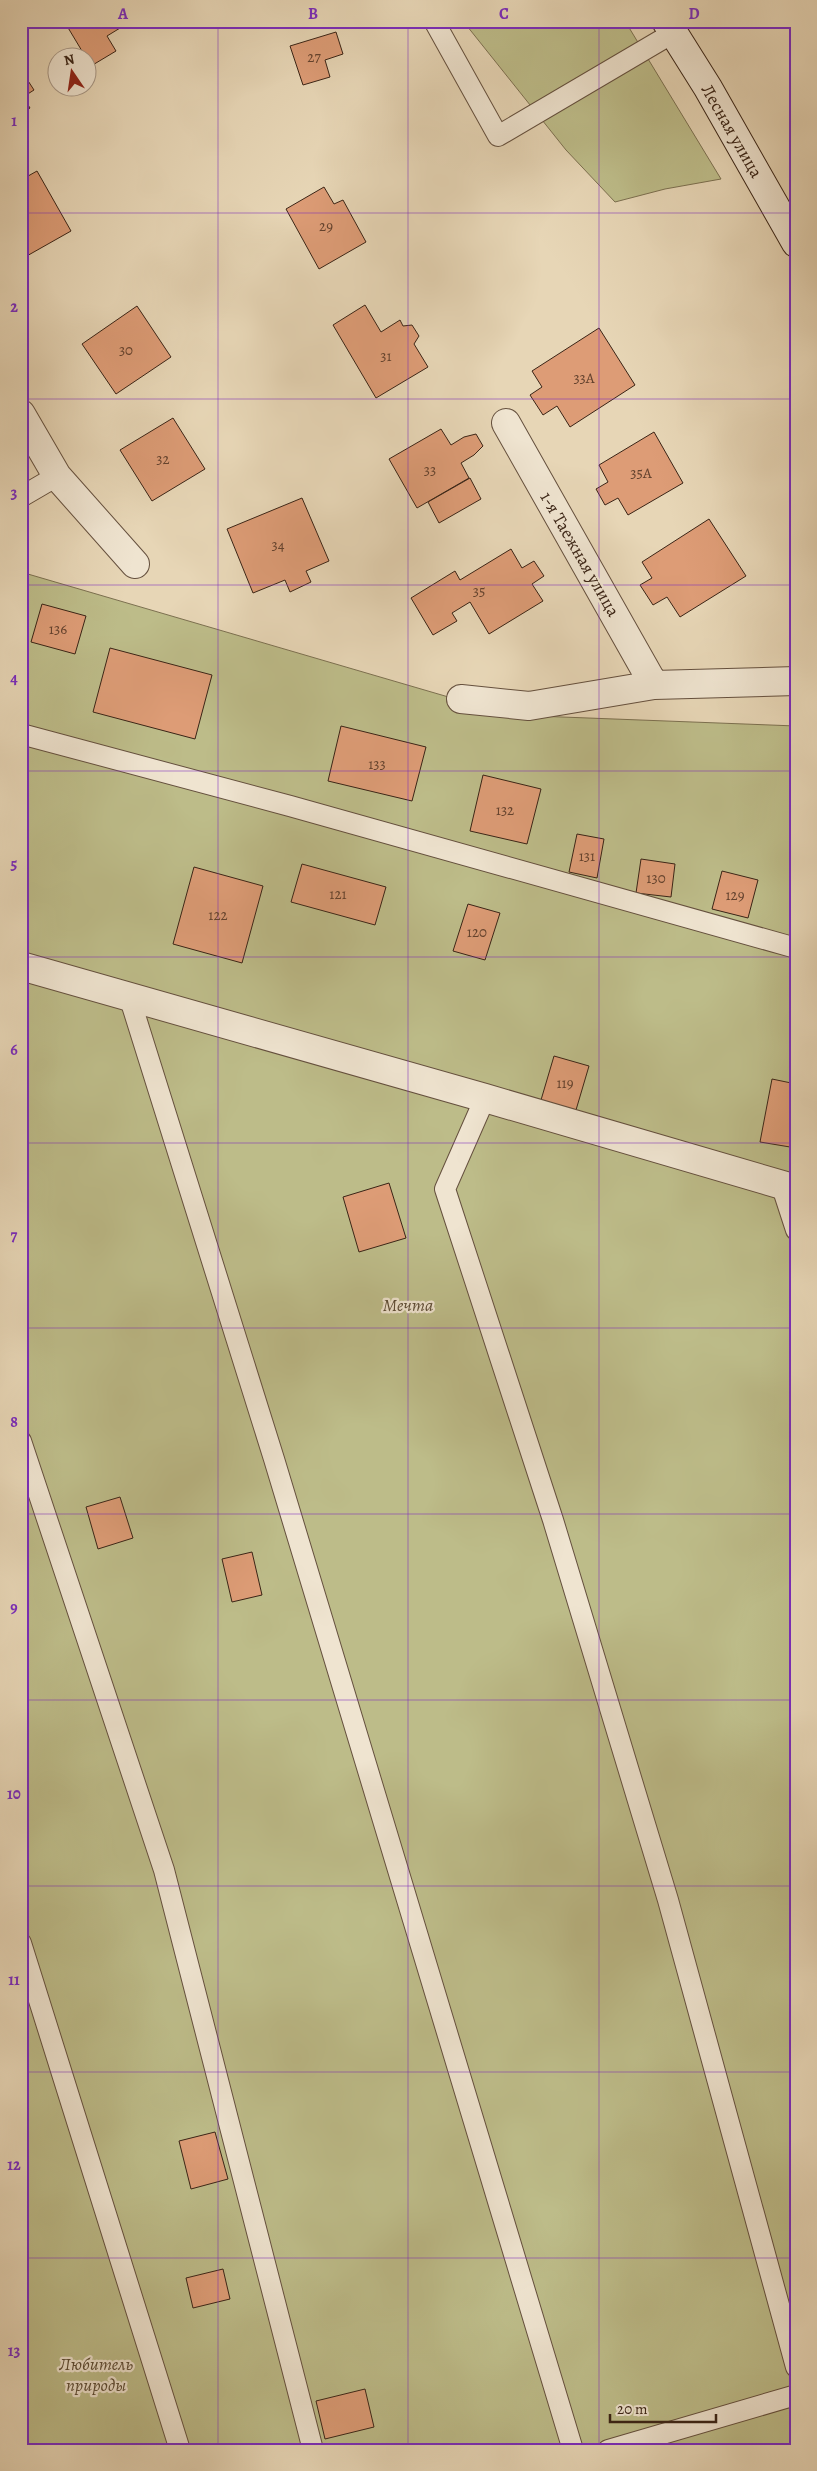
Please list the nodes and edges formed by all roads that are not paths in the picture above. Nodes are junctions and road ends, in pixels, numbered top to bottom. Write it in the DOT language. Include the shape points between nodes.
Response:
graph roads {
  1 [pos="434,21"];
  2 [pos="669,27"];
  3 [pos="796,243"];
  4 [pos="21,414"];
  5 [pos="506,423"];
  6 [pos="57,476"];
  7 [pos="21,497"];
  8 [pos="135,564"];
  9 [pos="796,681"];
  10 [pos="654,685"];
  11 [pos="461,699"];
  12 [pos="21,734"];
  13 [pos="796,948"];
  14 [pos="21,966"];
  15 [pos="129,996"];
  16 [pos="485,1098"];
  17 [pos="788,1186"];
  18 [pos="796,1230"];
  19 [pos="21,1441"];
  20 [pos="21,1943"];
  21 [pos="796,2367"];
  22 [pos="796,2396"];
  23 [pos="180,2450"];
  24 [pos="313,2450"];
  25 [pos="573,2450"];
  26 [pos="608,2450"];
  1 -- 2 [label="lane" via="498,136"];
  2 -- 3 [label="street, Лесная улица" via="708,88"];
  4 -- 6 [label="street"];
  5 -- 10 [label="street, 1-я Таежная улица"];
  6 -- 7 [label="lane"];
  6 -- 8 [label="street"];
  9 -- 10 [label="street"];
  10 -- 11 [label="street" via="528,706"];
  12 -- 13 [label="lane"];
  14 -- 15 [label="street"];
  15 -- 16 [label="street"];
  15 -- 25 [label="lane" via="274,1459"];
  16 -- 17 [label="street"];
  16 -- 21 [label="lane" via="445,1189 553,1520 668,1900"];
  17 -- 18 [label="lane"];
  19 -- 24 [label="lane" via="164,1870"];
  20 -- 23 [label="lane"];
  22 -- 26 [label="lane"];
}
